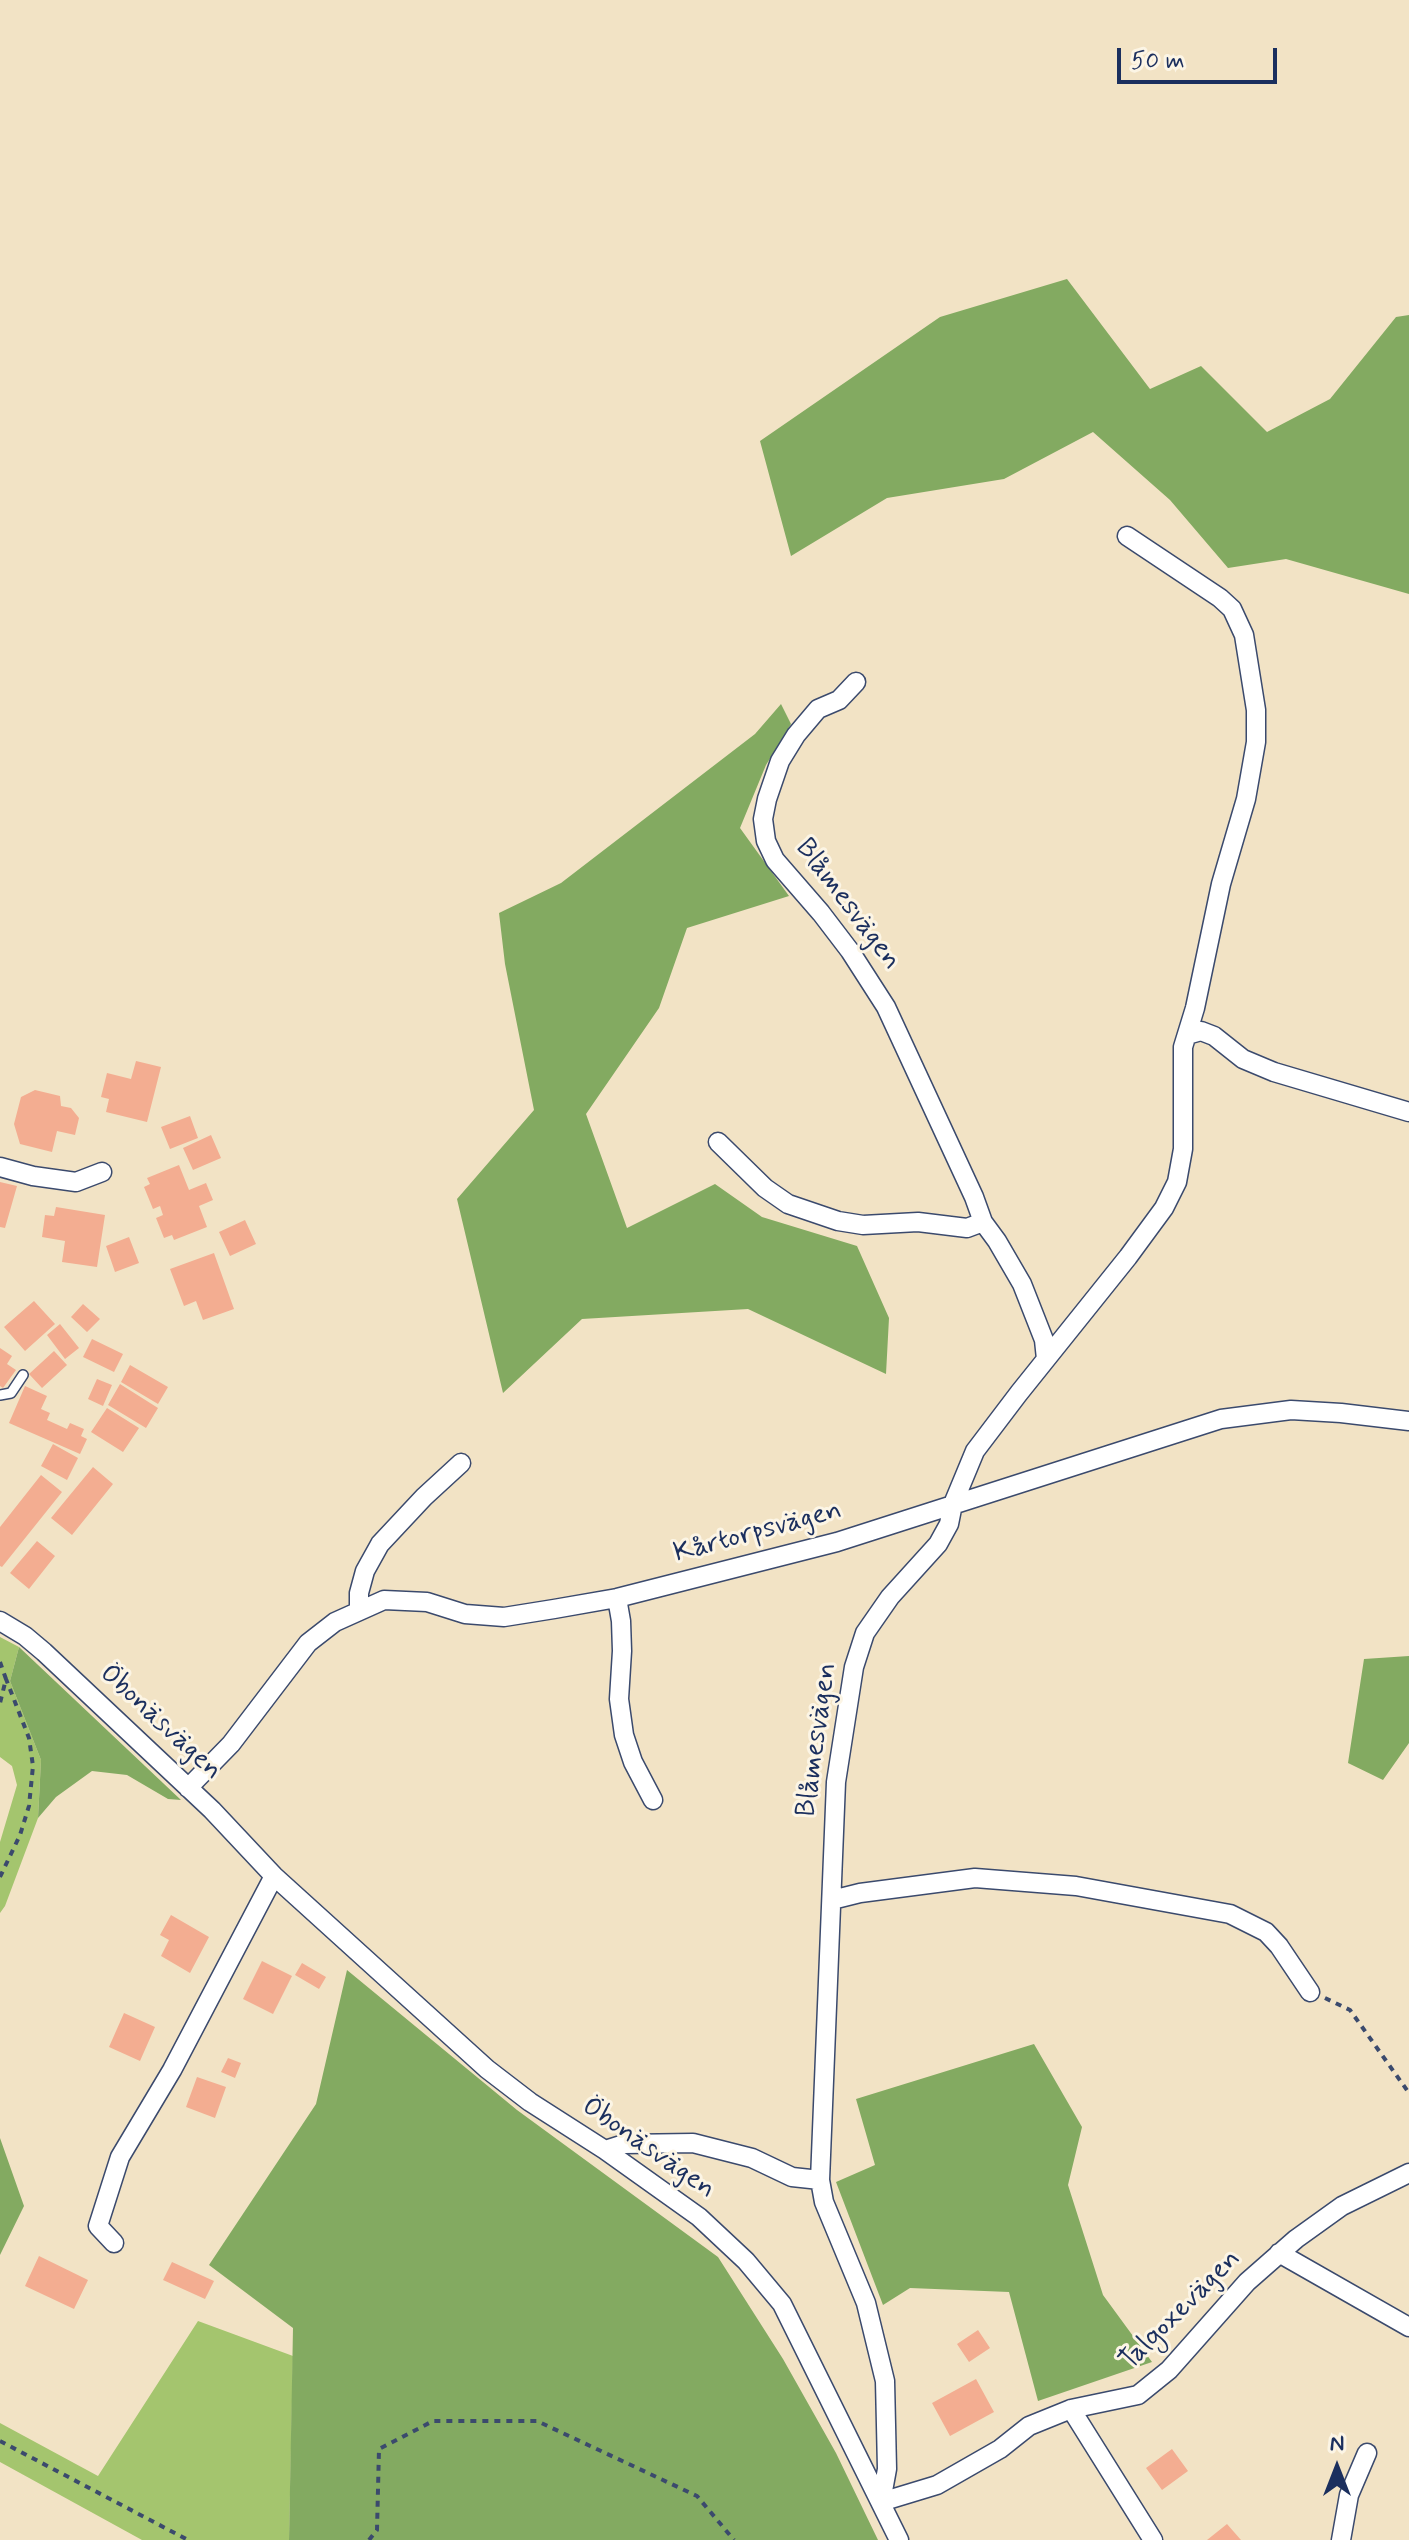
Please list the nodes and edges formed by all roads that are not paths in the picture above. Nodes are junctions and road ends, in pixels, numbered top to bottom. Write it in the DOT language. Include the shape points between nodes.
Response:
graph roads {
  1 [pos="1127,536"];
  2 [pos="856,682"];
  3 [pos="1187,1035"];
  4 [pos="1409,1112"];
  5 [pos="718,1142"];
  6 [pos="0,1167"];
  7 [pos="102,1172"];
  8 [pos="983,1222"];
  9 [pos="1046,1359"];
  10 [pos="23,1375"];
  11 [pos="0,1395"];
  12 [pos="1409,1421"];
  13 [pos="461,1463"];
  14 [pos="953,1504"];
  15 [pos="617,1598"];
  16 [pos="359,1609"];
  17 [pos="0,1621"];
  18 [pos="188,1788"];
  19 [pos="653,1800"];
  20 [pos="274,1876"];
  21 [pos="832,1900"];
  22 [pos="1310,1992"];
  23 [pos="605,2150"];
  24 [pos="1409,2173"];
  25 [pos="820,2180"];
  26 [pos="114,2243"];
  27 [pos="1279,2253"];
  28 [pos="1409,2327"];
  29 [pos="1071,2409"];
  30 [pos="1367,2453"];
  31 [pos="881,2502"];
  32 [pos="899,2540"];
  33 [pos="1153,2540"];
  34 [pos="1341,2540"];
  1 -- 3 [label="street, Blåmesvägen" via="1232,609 1244,635 1256,710 1246,799"];
  2 -- 8 [label="street, Blåmesvägen" via="839,700 818,709 780,761 763,819 766,841 886,1007"];
  3 -- 4 [label="street" via="1201,1031 1274,1072"];
  3 -- 9 [label="street, Blåmesvägen" via="1177,1182 1146,1233"];
  5 -- 8 [label="street" via="788,1204 838,1221 967,1228"];
  6 -- 7 [label="street" via="76,1182"];
  8 -- 9 [label="street, Blåmesvägen" via="1022,1284"];
  9 -- 14 [label="street, Blåmesvägen" via="975,1451"];
  10 -- 11 [label="lane" via="11,1393"];
  12 -- 14 [label="street, Kårtorpsvägen" via="1291,1410 1221,1419"];
  13 -- 16 [label="street" via="380,1544 365,1571"];
  14 -- 15 [label="street, Kårtorpsvägen" via="837,1542"];
  14 -- 21 [label="street, Blåmesvägen" via="938,1544 865,1633 854,1667 836,1782"];
  15 -- 16 [label="street, Kårtorpsvägen" via="504,1617 402,1599"];
  15 -- 19 [label="street" via="624,1735"];
  16 -- 18 [label="street, Kårtorpsvägen" via="308,1643 231,1744"];
  17 -- 18 [label="street, Öbonäsvägen" via="44,1652"];
  18 -- 20 [label="street, Öbonäsvägen"];
  20 -- 23 [label="street, Öbonäsvägen" via="487,2069"];
  20 -- 26 [label="street" via="120,2157 98,2226"];
  21 -- 22 [label="street" via="988,1879 1076,1886 1230,1914 1266,1932"];
  21 -- 25 [label="street, Blåmesvägen"];
  23 -- 25 [label="street" via="624,2144 693,2143 752,2158 792,2177"];
  23 -- 31 [label="street, Öbonäsvägen" via="699,2217 782,2304"];
  24 -- 27 [label="street, Talgoxevägen" via="1342,2206"];
  25 -- 31 [label="street, Blåmesvägen" via="866,2303 885,2381 887,2469"];
  27 -- 28 [label="street, Talgoxevägen"];
  27 -- 29 [label="street, Talgoxevägen" via="1169,2370 1138,2395"];
  29 -- 31 [label="street, Talgoxevägen" via="1029,2426 937,2485"];
  29 -- 33 [label="street"];
  30 -- 34 [label="street" via="1349,2495"];
  31 -- 32 [label="street, Öbonäsvägen"];
}
